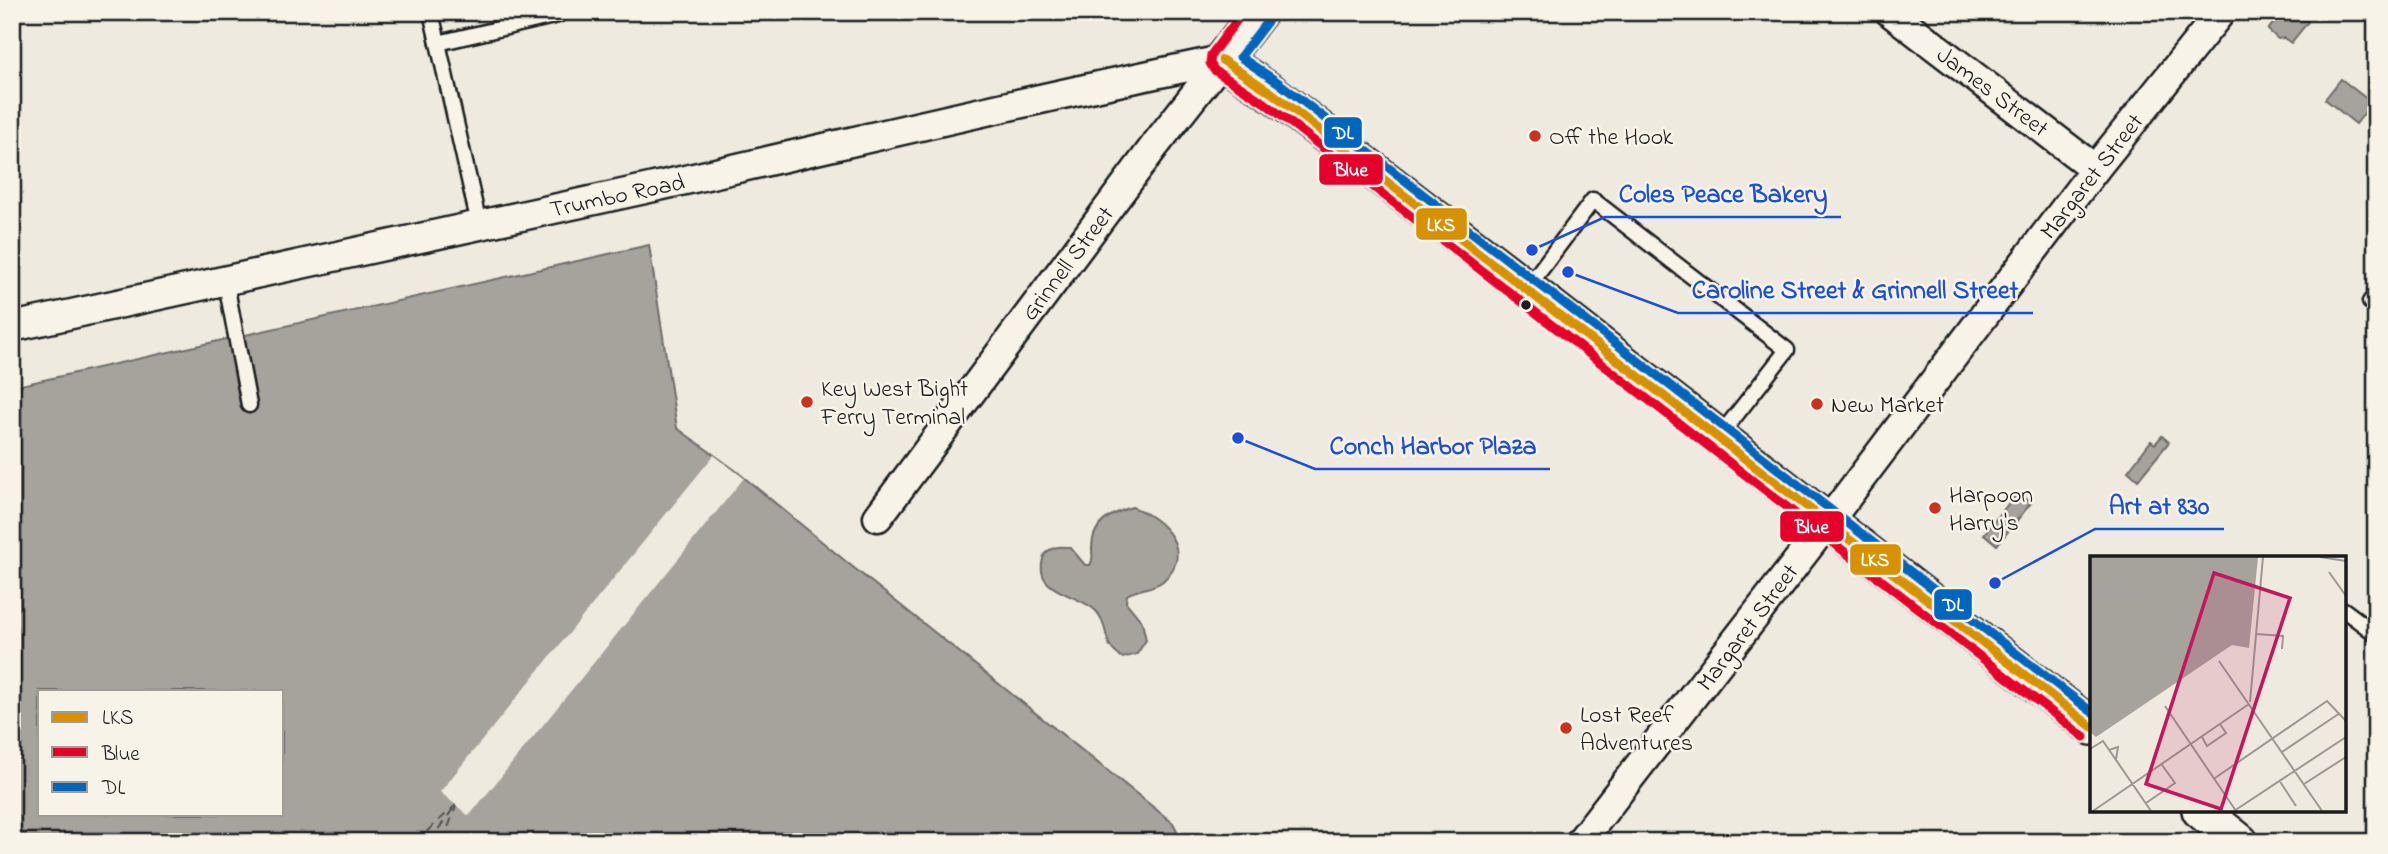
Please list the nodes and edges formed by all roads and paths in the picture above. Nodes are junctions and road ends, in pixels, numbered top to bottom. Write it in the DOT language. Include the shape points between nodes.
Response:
graph roads {
  1 [pos="430,12"];
  2 [pos="1259,12"];
  3 [pos="1891,12"];
  4 [pos="2221,12"];
  5 [pos="558,15"];
  6 [pos="438,43"];
  7 [pos="1222,60"];
  8 [pos="2095,169"];
  9 [pos="479,224"];
  10 [pos="225,278"];
  11 [pos="1527,288"];
  12 [pos="12,327"];
  13 [pos="249,405"];
  14 [pos="1718,438"];
  15 [pos="878,517"];
  16 [pos="1827,523"];
  17 [pos="2346,612"];
  18 [pos="2376,634"];
  19 [pos="2090,725"];
  20 [pos="2202,812"];
  21 [pos="1580,842"];
  22 [pos="2240,842"];
  1 -- 6 [label="lane"];
  2 -- 7 [label="street, Grinnell Street"];
  3 -- 8 [label="street, James Street"];
  4 -- 8 [label="street, Margaret Street"];
  5 -- 6 [label="lane"];
  6 -- 9 [label="lane"];
  7 -- 9 [label="street, Trumbo Road"];
  7 -- 11 [label="street" via="1272,93"];
  7 -- 15 [label="street, Grinnell Street"];
  8 -- 16 [label="street, Margaret Street"];
  9 -- 10 [label="street, Trumbo Road"];
  10 -- 12 [label="street, Trumbo Road"];
  10 -- 13 [label="lane"];
  11 -- 14 [label="street"];
  11 -- 14 [label="lane" via="1593,200 1787,350"];
  14 -- 16 [label="street"];
  16 -- 19 [label="street"];
  16 -- 21 [label="street, Margaret Street"];
  17 -- 18 [label="lane"];
  20 -- 22 [label="street"];
}
